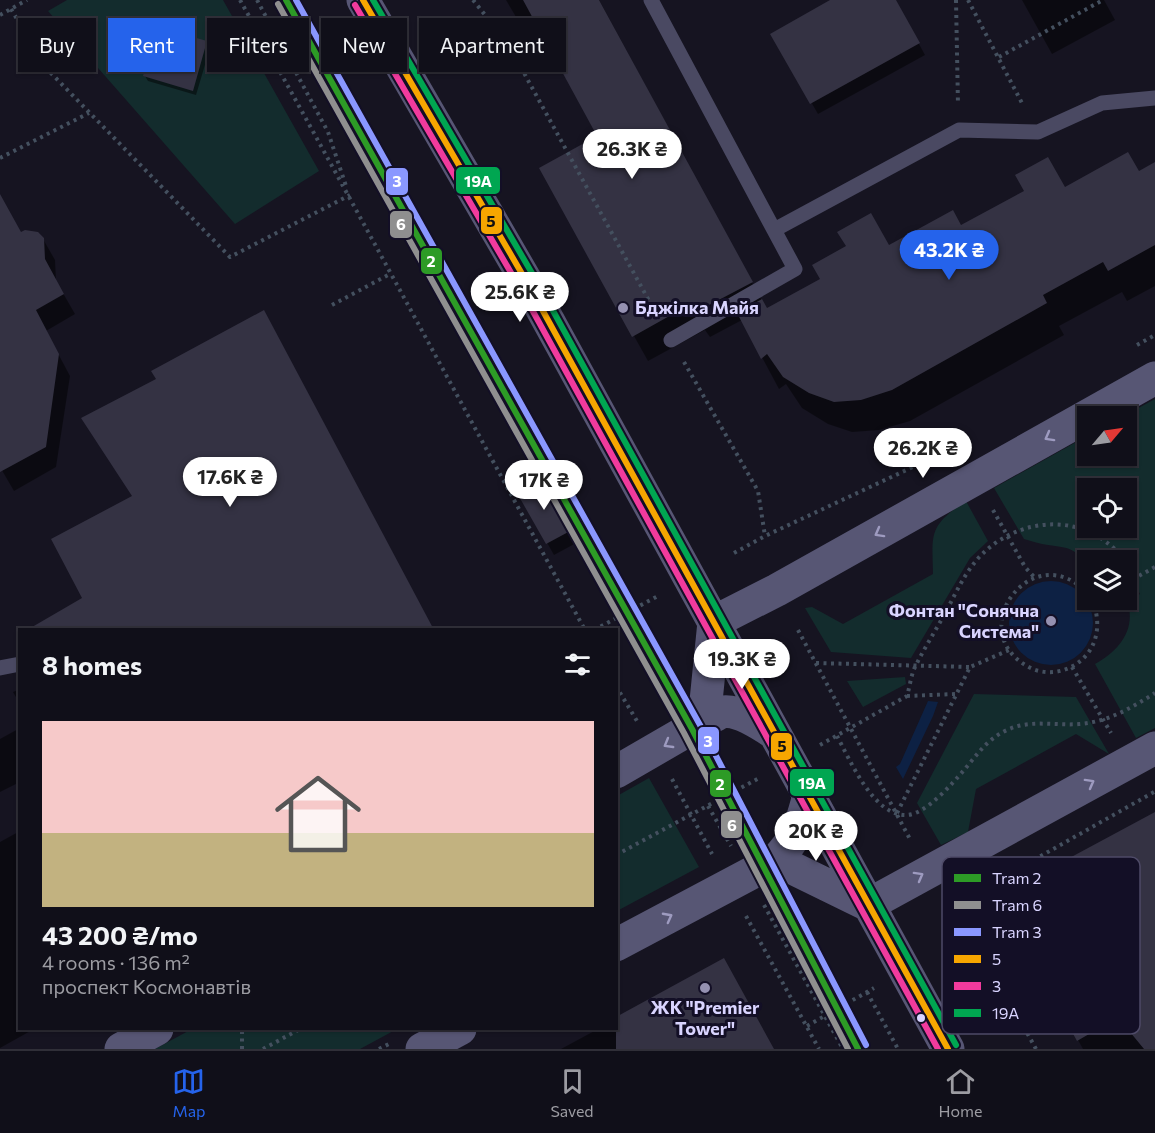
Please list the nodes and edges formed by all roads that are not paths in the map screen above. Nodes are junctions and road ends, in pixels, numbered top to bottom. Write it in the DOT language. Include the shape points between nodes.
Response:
graph roads {
  1 [pos="651,0"];
  2 [pos="365,1"];
  3 [pos="1155,98"];
  4 [pos="774,231"];
  5 [pos="671,340"];
  6 [pos="1155,378"];
  7 [pos="714,622"];
  8 [pos="18,664"];
  9 [pos="0,668"];
  10 [pos="704,721"];
  11 [pos="774,733"];
  12 [pos="1155,748"];
  13 [pos="618,771"];
  14 [pos="809,795"];
  15 [pos="954,857"];
  16 [pos="776,860"];
  17 [pos="942,864"];
  18 [pos="868,904"];
  19 [pos="618,944"];
  20 [pos="155,1030"];
  21 [pos="458,1030"];
  22 [pos="121,1049"];
  23 [pos="422,1049"];
  24 [pos="948,1049"];
  1 -- 4 [label="lane"];
  2 -- 7 [label="street" via="532,291"];
  3 -- 4 [label="lane" via="1102,103 1038,132 959,130"];
  4 -- 5 [label="lane" via="795,269"];
  6 -- 7 [label="street, one-way"];
  7 -- 10 [label="street"];
  7 -- 11 [label="street"];
  8 -- 9 [label="lane"];
  10 -- 11 [label="street" via="723,712 760,723"];
  10 -- 13 [label="street, one-way"];
  11 -- 14 [label="street"];
  15 -- 12 [label="street, one-way"];
  14 -- 16 [label="street" via="793,841"];
  14 -- 18 [label="street"];
  16 -- 18 [label="street"];
  19 -- 16 [label="street, one-way"];
  18 -- 17 [label="street, one-way"];
  18 -- 24 [label="street"];
  20 -- 22 [label="street"];
  21 -- 23 [label="street"];
}
